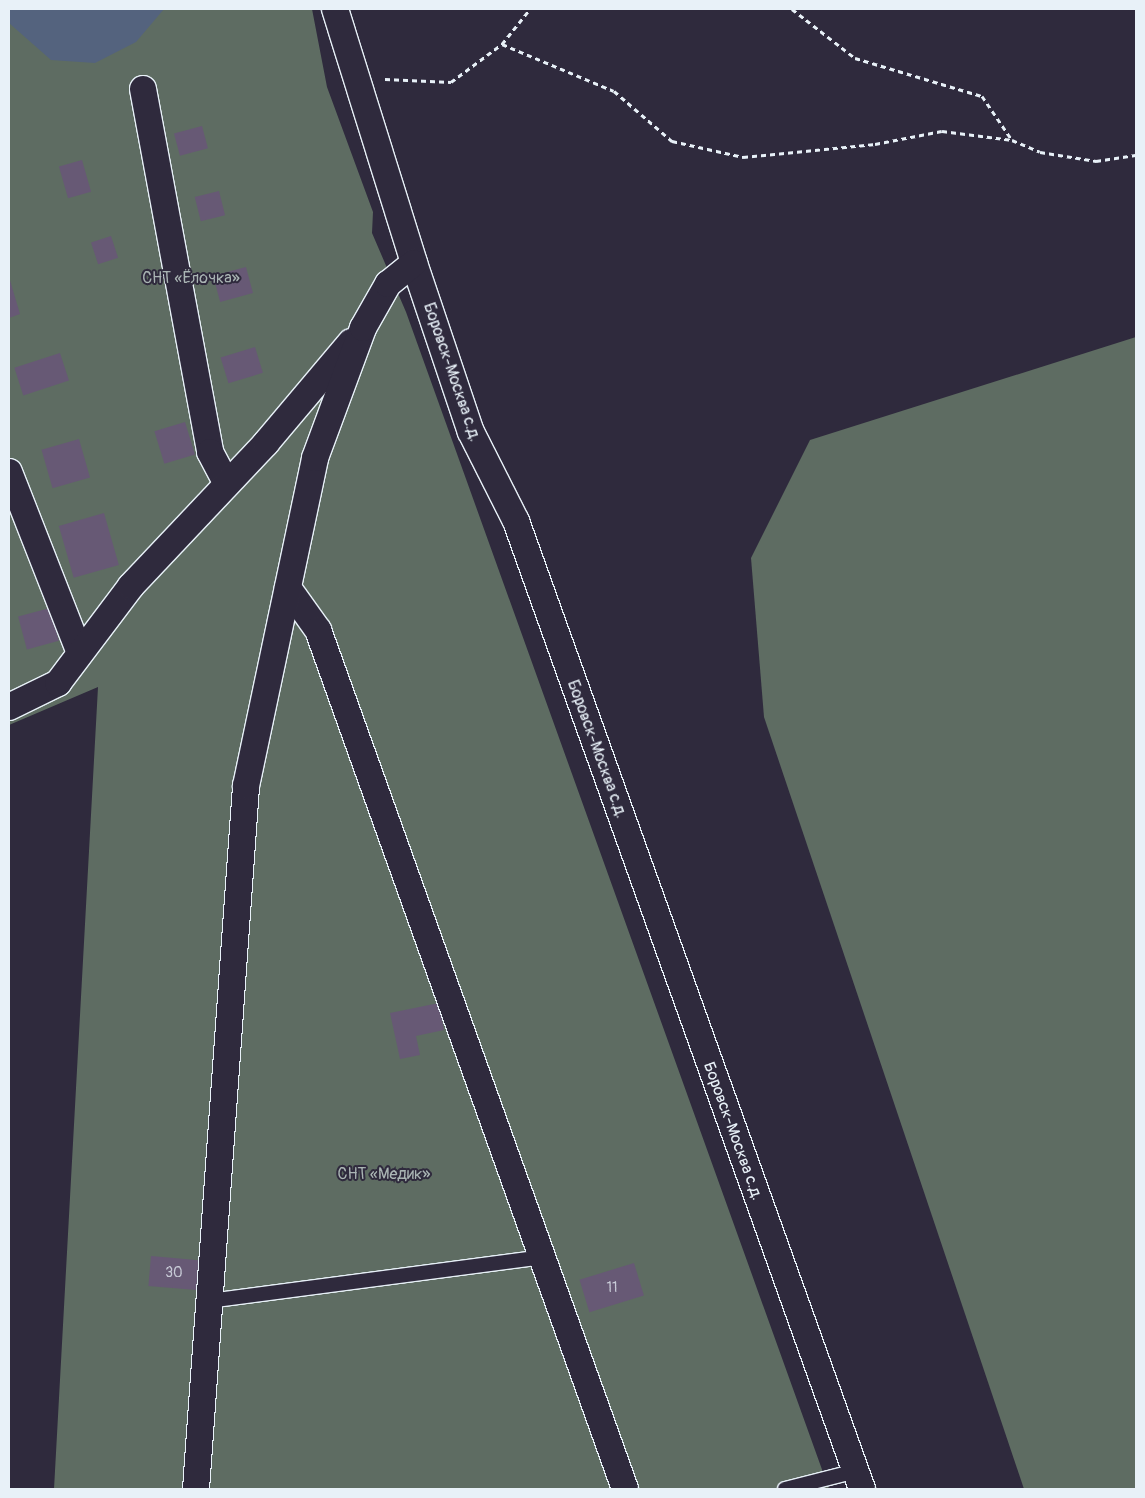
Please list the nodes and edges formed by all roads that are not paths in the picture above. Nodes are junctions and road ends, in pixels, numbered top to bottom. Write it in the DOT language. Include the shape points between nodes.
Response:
graph roads {
  1 [pos="335,9"];
  2 [pos="142,89"];
  3 [pos="414,263"];
  4 [pos="363,328"];
  5 [pos="9,472"];
  6 [pos="227,484"];
  7 [pos="288,588"];
  8 [pos="80,653"];
  9 [pos="9,707"];
  10 [pos="542,1256"];
  11 [pos="209,1301"];
  12 [pos="859,1480"];
  13 [pos="196,1489"];
  14 [pos="625,1489"];
  15 [pos="785,1489"];
  1 -- 3 [label="street, Боровск-Москва с.д."];
  2 -- 6 [label="street" via="210,452"];
  3 -- 4 [label="street" via="388,284"];
  3 -- 12 [label="street, Боровск-Москва с.д." via="471,432 516,521"];
  4 -- 6 [label="street"];
  4 -- 7 [label="street" via="315,458"];
  5 -- 8 [label="street"];
  6 -- 8 [label="street" via="131,586"];
  7 -- 10 [label="street" via="318,630"];
  7 -- 11 [label="street" via="246,786"];
  8 -- 9 [label="street" via="58,682"];
  10 -- 11 [label="lane"];
  10 -- 14 [label="street"];
  11 -- 13 [label="street"];
  12 -- 15 [label="lane"];
}
